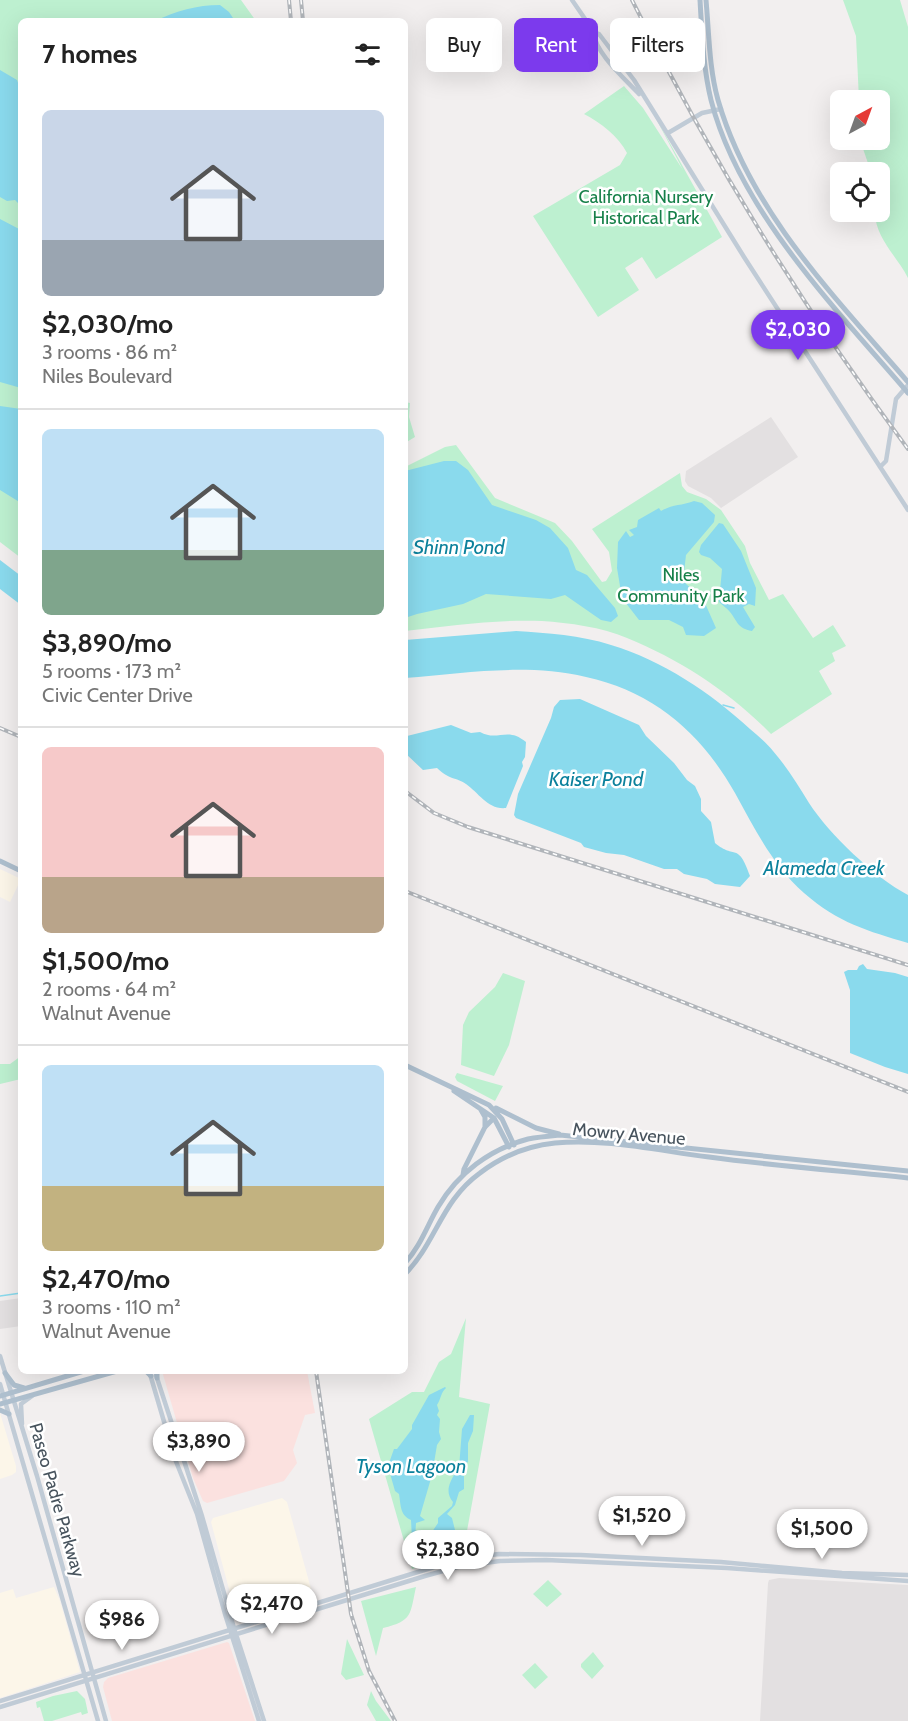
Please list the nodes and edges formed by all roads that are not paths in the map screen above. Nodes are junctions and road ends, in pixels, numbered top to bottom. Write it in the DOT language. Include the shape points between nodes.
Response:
graph roads {
  1 [pos="572,0"];
  2 [pos="700,0"];
  3 [pos="706,0"];
  4 [pos="718,110"];
  5 [pos="668,133"];
  6 [pos="907,387"];
  7 [pos="880,466"];
  8 [pos="908,510"];
  9 [pos="0,861"];
  10 [pos="18,870"];
  11 [pos="408,1067"];
  12 [pos="448,1087"];
  13 [pos="489,1105"];
  14 [pos="478,1106"];
  15 [pos="494,1118"];
  16 [pos="502,1119"];
  17 [pos="485,1127"];
  18 [pos="560,1135"];
  19 [pos="511,1145"];
  20 [pos="514,1153"];
  21 [pos="908,1171"];
  22 [pos="463,1175"];
  23 [pos="908,1178"];
  24 [pos="408,1259"];
  25 [pos="408,1270"];
  26 [pos="0,1356"];
  27 [pos="5,1373"];
  28 [pos="74,1374"];
  29 [pos="107,1374"];
  30 [pos="153,1374"];
  31 [pos="0,1384"];
  32 [pos="26,1388"];
  33 [pos="11,1393"];
  34 [pos="35,1395"];
  35 [pos="2,1396"];
  36 [pos="13,1400"];
  37 [pos="3,1403"];
  38 [pos="0,1410"];
  39 [pos="9,1414"];
  40 [pos="21,1426"];
  41 [pos="908,1575"];
  42 [pos="908,1581"];
  43 [pos="233,1632"];
  44 [pos="84,1675"];
  45 [pos="93,1676"];
  46 [pos="86,1681"];
  47 [pos="0,1701"];
  48 [pos="0,1707"];
  49 [pos="98,1721"];
  50 [pos="106,1721"];
  51 [pos="259,1721"];
  52 [pos="264,1721"];
  1 -- 5 [label="main road" via="634,80"];
  2 -- 4 [label="main road" via="705,63"];
  3 -- 4 [label="main road"];
  4 -- 5 [label="main road" via="702,113"];
  4 -- 6 [label="main road" via="779,224"];
  5 -- 7 [label="main road"];
  6 -- 7 [label="main road" via="896,399 886,461"];
  7 -- 8 [label="main road"];
  9 -- 10 [label="main road"];
  11 -- 12 [label="main road"];
  12 -- 13 [label="main road"];
  12 -- 14 [label="main road"];
  13 -- 16 [label="main road"];
  13 -- 18 [label="main road"];
  14 -- 15 [label="main road"];
  14 -- 17 [label="main road" via="485,1117"];
  15 -- 16 [label="main road"];
  15 -- 17 [label="main road, Mowry Avenue"];
  15 -- 19 [label="main road"];
  16 -- 19 [label="main road"];
  17 -- 22 [label="main road, Mowry Avenue"];
  18 -- 19 [label="main road, Mowry Avenue"];
  18 -- 21 [label="main road, Mowry Avenue"];
  19 -- 20 [label="main road"];
  19 -- 22 [label="main road, Mowry Avenue" via="489,1155"];
  20 -- 23 [label="main road, Mowry Avenue" via="539,1145 591,1143"];
  20 -- 25 [label="main road, Mowry Avenue" via="479,1173 454,1197"];
  22 -- 24 [label="main road, Mowry Avenue" via="440,1203"];
  26 -- 27 [label="main road, Paseo Padre Parkway"];
  27 -- 32 [label="main road" via="14,1385"];
  27 -- 33 [label="main road, Paseo Padre Parkway"];
  28 -- 32 [label="main road"];
  29 -- 34 [label="main road"];
  30 -- 43 [label="main road" via="202,1516"];
  31 -- 35 [label="main road, Paseo Padre Parkway"];
  32 -- 33 [label="main road"];
  33 -- 35 [label="main road"];
  33 -- 36 [label="main road, Paseo Padre Parkway"];
  34 -- 36 [label="main road"];
  34 -- 40 [label="main road" via="21,1404"];
  35 -- 37 [label="main road, Paseo Padre Parkway"];
  36 -- 37 [label="main road"];
  36 -- 40 [label="main road, Paseo Padre Parkway"];
  37 -- 39 [label="main road, Paseo Padre Parkway"];
  38 -- 39 [label="main road"];
  39 -- 44 [label="main road, Paseo Padre Parkway"];
  40 -- 45 [label="main road, Paseo Padre Parkway"];
  41 -- 43 [label="main road" via="721,1562 499,1554 453,1561"];
  42 -- 43 [label="main road" via="727,1568 500,1561 461,1566"];
  43 -- 45 [label="main road"];
  43 -- 51 [label="main road"];
  43 -- 52 [label="main road"];
  44 -- 45 [label="main road"];
  44 -- 46 [label="main road, Paseo Padre Parkway"];
  44 -- 47 [label="main road"];
  45 -- 46 [label="main road"];
  45 -- 50 [label="main road, Paseo Padre Parkway"];
  46 -- 48 [label="main road"];
  46 -- 49 [label="main road, Paseo Padre Parkway"];
}
